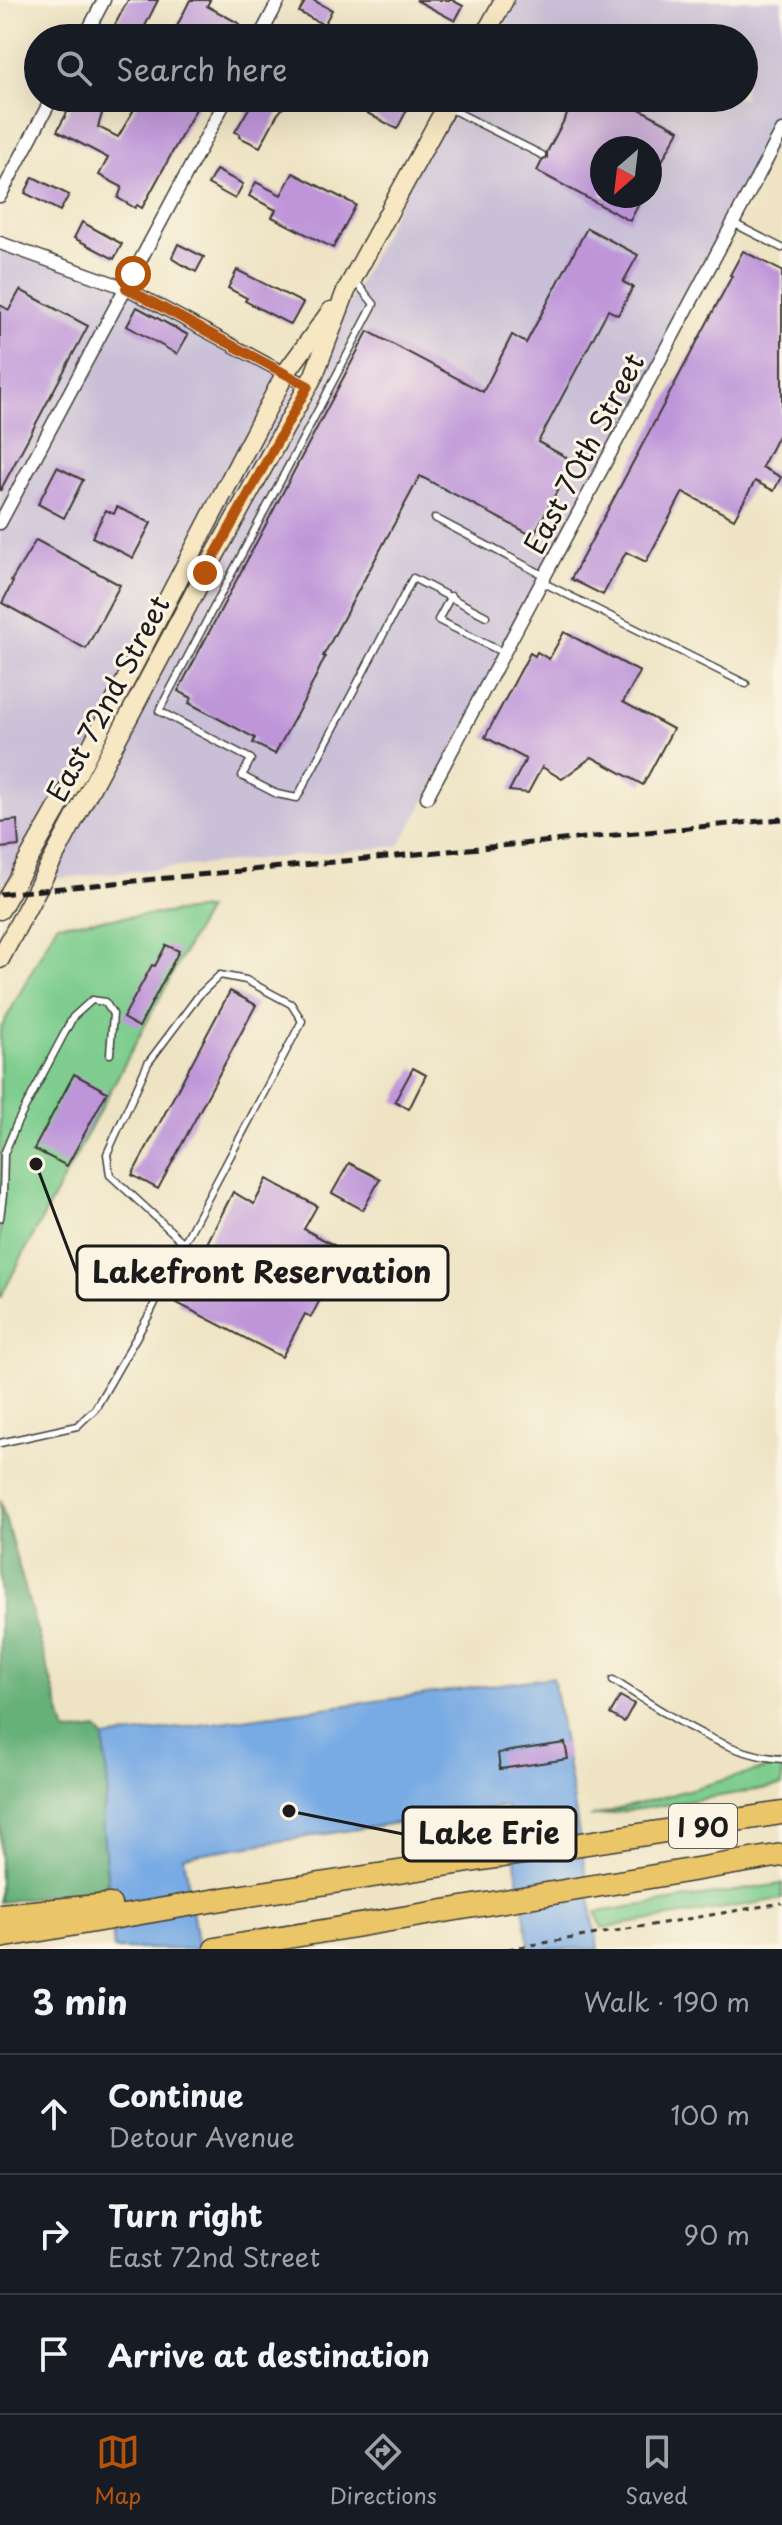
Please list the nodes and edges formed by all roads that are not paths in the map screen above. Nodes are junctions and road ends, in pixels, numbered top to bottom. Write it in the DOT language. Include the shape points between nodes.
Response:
graph roads {
  1 [pos="104,0"];
  2 [pos="279,0"];
  3 [pos="504,0"];
  4 [pos="91,24"];
  5 [pos="266,24"];
  6 [pos="491,24"];
  7 [pos="45,112"];
  8 [pos="220,112"];
  9 [pos="443,112"];
  10 [pos="466,112"];
  11 [pos="782,131"];
  12 [pos="542,155"];
  13 [pos="0,196"];
  14 [pos="733,223"];
  15 [pos="0,243"];
  16 [pos="782,248"];
  17 [pos="350,284"];
  18 [pos="126,288"];
  19 [pos="285,374"];
  20 [pos="308,386"];
  21 [pos="435,518"];
  22 [pos="0,523"];
  23 [pos="543,579"];
  24 [pos="451,596"];
  25 [pos="486,616"];
  26 [pos="504,653"];
  27 [pos="746,684"];
  28 [pos="427,797"];
  29 [pos="0,910"];
  30 [pos="0,959"];
  31 [pos="110,1054"];
  32 [pos="0,1218"];
  33 [pos="184,1243"];
  34 [pos="0,1443"];
  35 [pos="613,1680"];
  36 [pos="782,1759"];
  37 [pos="782,1813"];
  38 [pos="782,1855"];
  39 [pos="0,1915"];
  40 [pos="76,1915"];
  41 [pos="0,1937"];
  42 [pos="222,1948"];
  1 -- 4 [label="street"];
  2 -- 5 [label="street"];
  3 -- 6 [label="main road"];
  7 -- 13 [label="street"];
  8 -- 18 [label="street"];
  9 -- 17 [label="main road, East 72nd Street"];
  10 -- 12 [label="lane"];
  11 -- 14 [label="street, East 70th Street"];
  14 -- 16 [label="lane"];
  14 -- 23 [label="street, East 70th Street"];
  15 -- 18 [label="street"];
  17 -- 19 [label="main road, East 72nd Street"];
  17 -- 20 [label="main road, East 72nd Street"];
  17 -- 24 [label="lane" via="374,304 159,711 251,759 242,776 297,798 413,578"];
  18 -- 19 [label="street"];
  18 -- 22 [label="street"];
  19 -- 20 [label="street"];
  19 -- 29 [label="main road, East 72nd Street" via="78,772"];
  20 -- 30 [label="main road, East 72nd Street"];
  21 -- 23 [label="lane"];
  23 -- 26 [label="street, East 70th Street"];
  23 -- 27 [label="lane"];
  24 -- 25 [label="lane"];
  24 -- 26 [label="lane" via="438,620"];
  26 -- 28 [label="street, East 70th Street"];
  31 -- 32 [label="lane" via="113,1014 105,1002 92,1000 73,1017 17,1123 4,1154"];
  33 -- 33 [label="lane" via="302,1021 291,1004 246,980 220,975 148,1063 107,1154 110,1175"];
  33 -- 34 [label="lane" via="95,1409 77,1426"];
  35 -- 36 [label="lane" via="731,1746"];
  37 -- 40 [label="highway, I 90" via="223,1899"];
  38 -- 42 [label="highway, I 90"];
  39 -- 40 [label="highway"];
  40 -- 41 [label="highway"];
}
